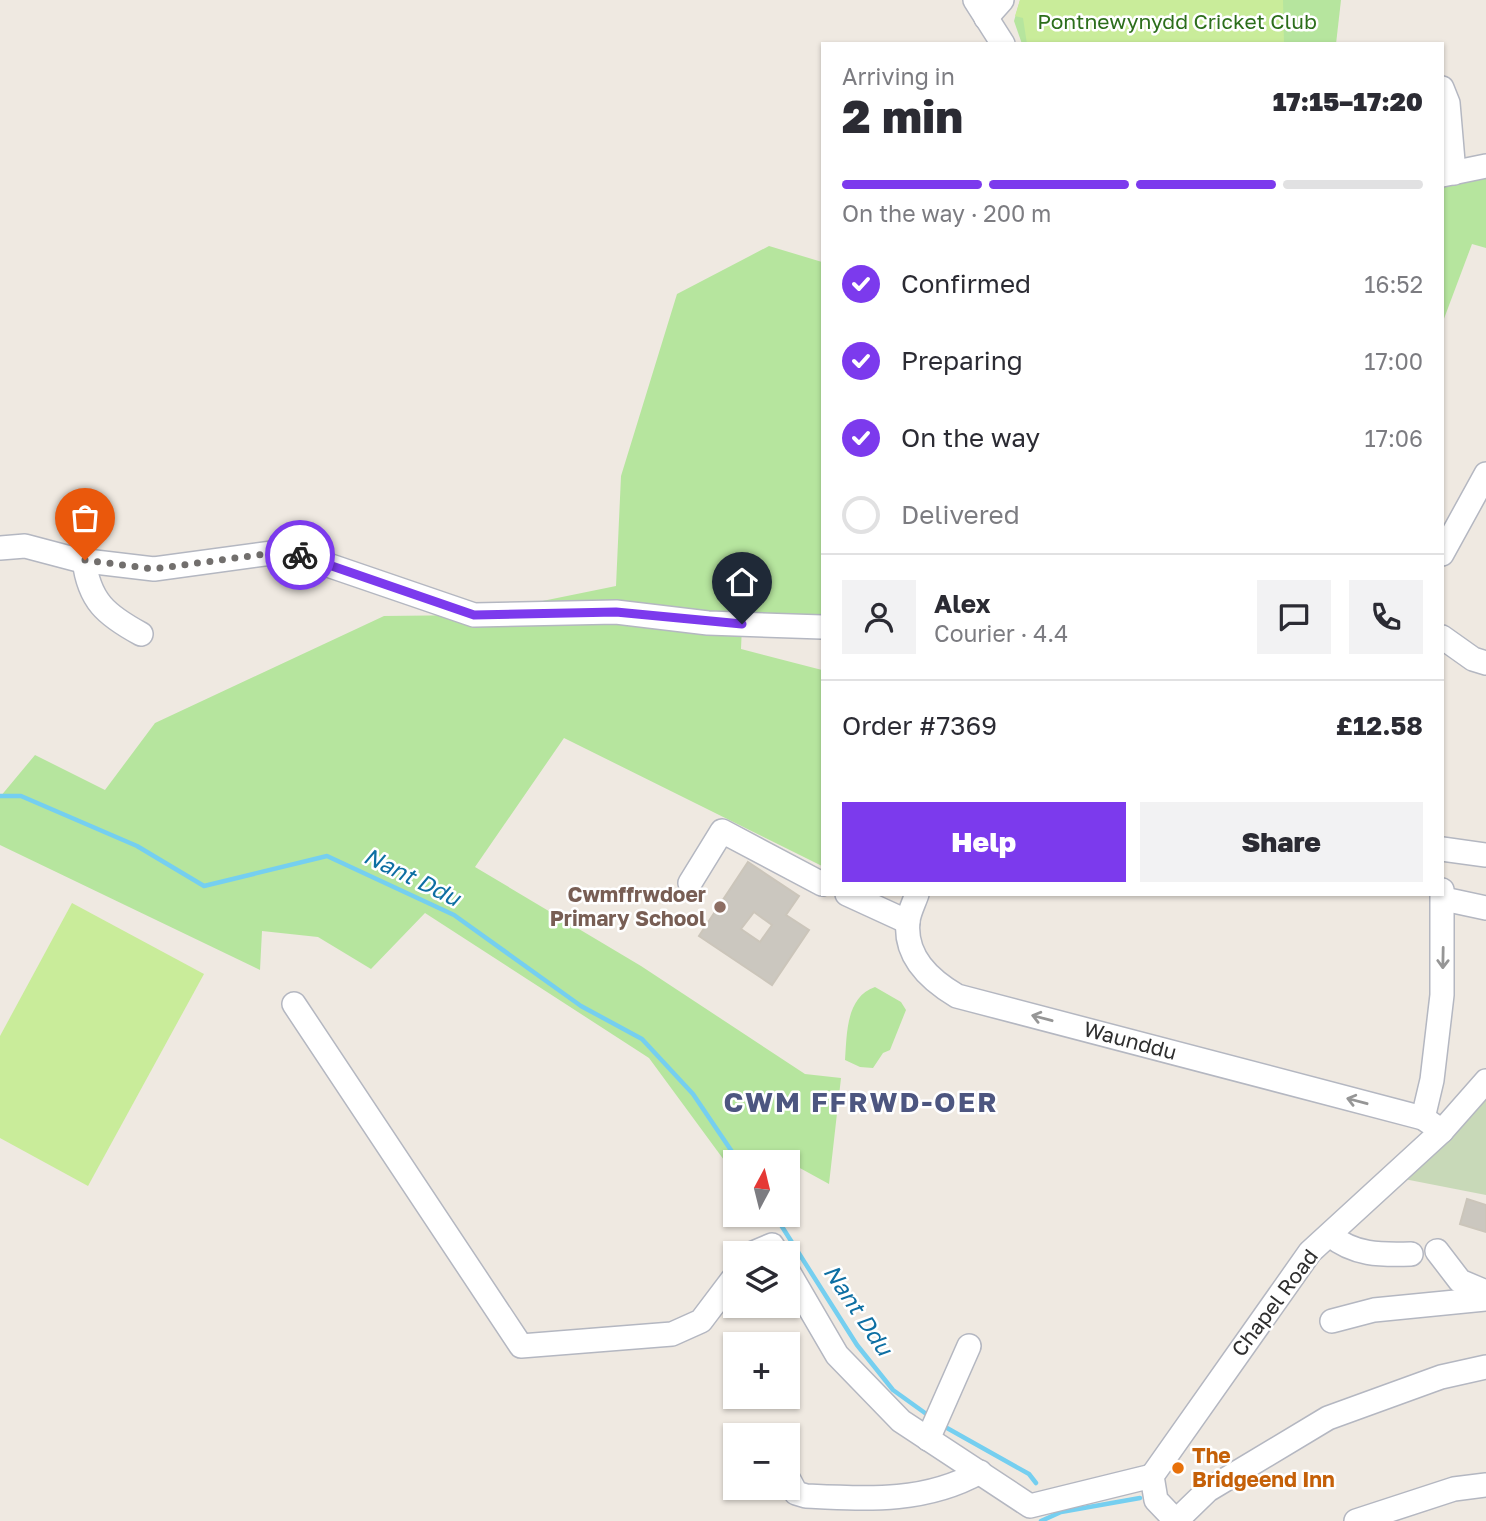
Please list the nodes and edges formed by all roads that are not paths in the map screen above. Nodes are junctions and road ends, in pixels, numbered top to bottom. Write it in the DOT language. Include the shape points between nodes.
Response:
graph roads {
  1 [pos="1002,0"];
  2 [pos="980,9"];
  3 [pos="1002,42"];
  4 [pos="1444,93"];
  5 [pos="1486,166"];
  6 [pos="1448,174"];
  7 [pos="1486,474"];
  8 [pos="0,548"];
  9 [pos="1444,550"];
  10 [pos="85,560"];
  11 [pos="821,627"];
  12 [pos="141,634"];
  13 [pos="1444,638"];
  14 [pos="1479,661"];
  15 [pos="1444,849"];
  16 [pos="1486,855"];
  17 [pos="690,883"];
  18 [pos="821,883"];
  19 [pos="1444,895"];
  20 [pos="850,896"];
  21 [pos="916,896"];
  22 [pos="1443,896"];
  23 [pos="1486,908"];
  24 [pos="908,922"];
  25 [pos="294,1004"];
  26 [pos="1486,1081"];
  27 [pos="1432,1124"];
  28 [pos="1330,1235"];
  29 [pos="1437,1251"];
  30 [pos="1411,1254"];
  31 [pos="723,1292"];
  32 [pos="800,1292"];
  33 [pos="1486,1292"];
  34 [pos="1486,1299"];
  35 [pos="1332,1321"];
  36 [pos="969,1346"];
  37 [pos="1486,1367"];
  38 [pos="928,1438"];
  39 [pos="980,1472"];
  40 [pos="1152,1476"];
  41 [pos="1486,1485"];
  42 [pos="800,1494"];
  43 [pos="1176,1521"];
  44 [pos="1356,1521"];
  1 -- 2 [label="street"];
  2 -- 3 [label="street"];
  4 -- 6 [label="street" via="1448,103"];
  5 -- 6 [label="street"];
  7 -- 9 [label="street"];
  8 -- 10 [label="street" via="25,546"];
  10 -- 11 [label="street" via="153,569 288,551 474,615 616,612 708,623"];
  10 -- 12 [label="street" via="87,583 100,605"];
  13 -- 14 [label="street"];
  15 -- 16 [label="street"];
  17 -- 18 [label="street" via="723,831"];
  19 -- 23 [label="street"];
  20 -- 24 [label="street"];
  21 -- 24 [label="street, Waunddu"];
  22 -- 27 [label="street, one-way" via="1442,995"];
  27 -- 24 [label="street, Waunddu, one-way" via="957,996 930,980 913,953"];
  25 -- 31 [label="street" via="520,1346 672,1334 701,1321"];
  26 -- 27 [label="street, Chapel Road"];
  27 -- 28 [label="street, Chapel Road"];
  28 -- 30 [label="street" via="1350,1249"];
  28 -- 40 [label="street, Chapel Road" via="1310,1252"];
  29 -- 33 [label="street" via="1460,1281"];
  32 -- 38 [label="street" via="837,1355 901,1422"];
  34 -- 35 [label="street" via="1374,1310"];
  36 -- 38 [label="street"];
  37 -- 43 [label="street" via="1441,1377 1328,1418 1208,1490"];
  38 -- 39 [label="street"];
  39 -- 40 [label="street" via="1030,1506"];
  39 -- 42 [label="street" via="942,1489 876,1499"];
  40 -- 43 [label="street" via="1156,1500"];
  41 -- 44 [label="street" via="1454,1489"];
}
